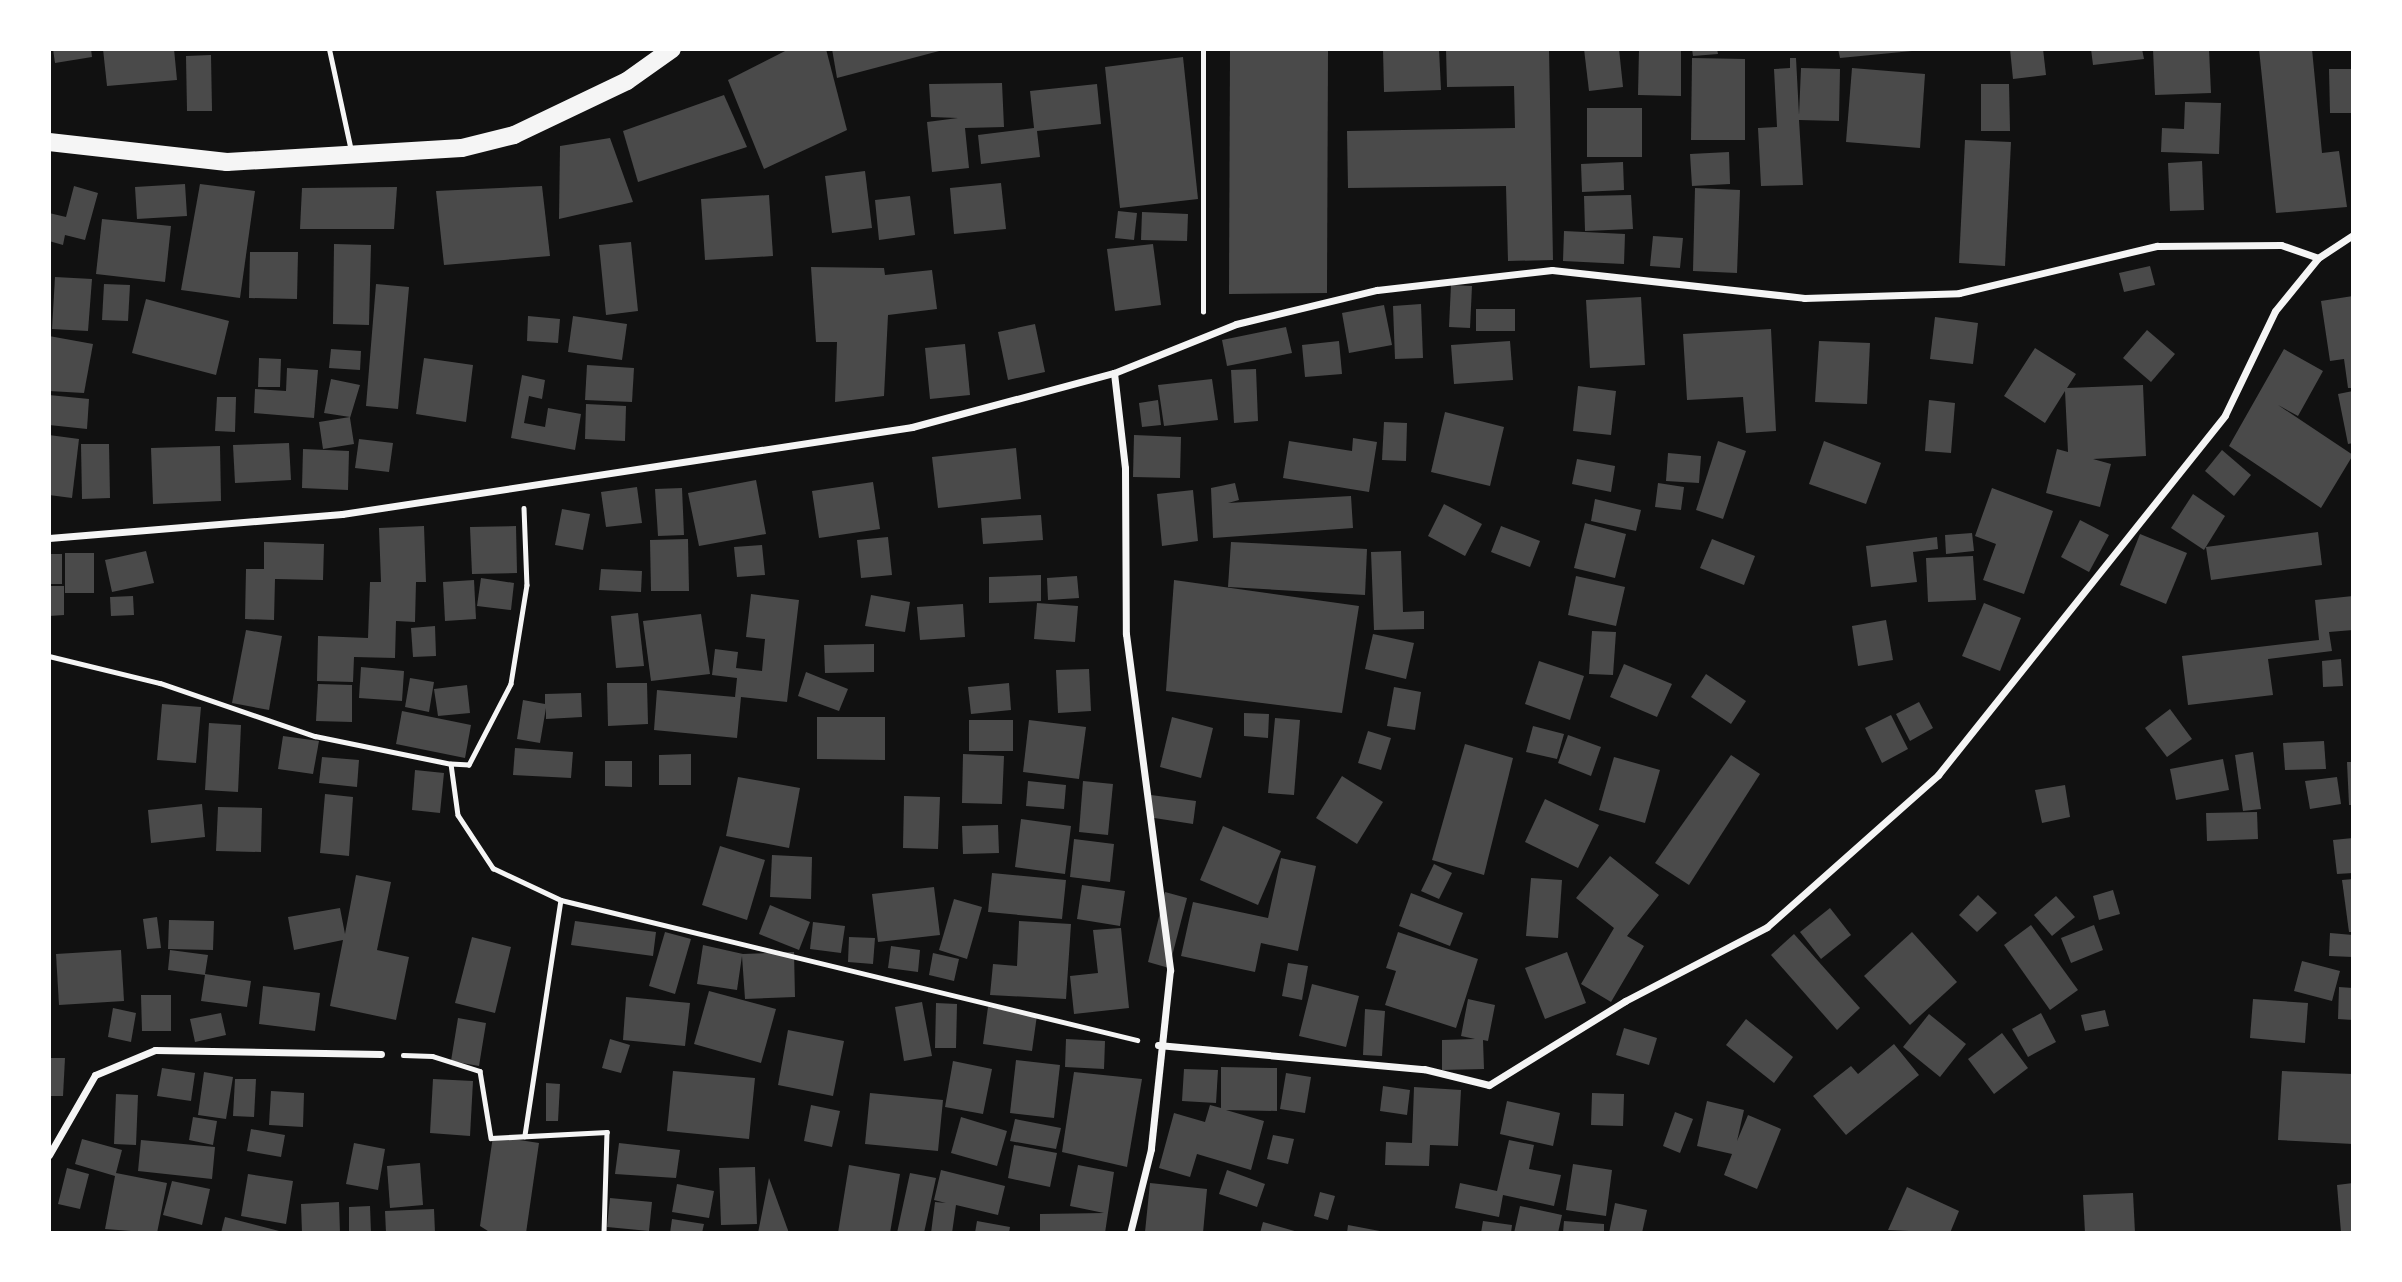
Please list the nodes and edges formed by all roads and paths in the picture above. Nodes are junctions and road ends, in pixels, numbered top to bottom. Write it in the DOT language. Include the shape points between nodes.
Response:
graph roads {
  1 [pos="329,49"];
  2 [pos="672,49"];
  3 [pos="1203,49"];
  4 [pos="49,142"];
  5 [pos="352,158"];
  6 [pos="2353,235"];
  7 [pos="2318,258"];
  8 [pos="1203,337"];
  9 [pos="1114,373"];
  10 [pos="523,486"];
  11 [pos="49,538"];
  12 [pos="49,656"];
  13 [pos="451,764"];
  14 [pos="561,900"];
  15 [pos="1158,1045"];
  16 [pos="382,1054"];
  17 [pos="525,1136"];
  18 [pos="49,1155"];
  19 [pos="604,1233"];
  20 [pos="1130,1233"];
  1 -- 5 [label="lane"];
  2 -- 5 [label="main road" via="627,81 513,135 462,148"];
  3 -- 8 [label="path"];
  4 -- 5 [label="main road" via="227,162"];
  6 -- 7 [label="street"];
  7 -- 8 [label="street" via="2281,245 2157,246 1959,293 1804,298 1552,270 1377,290"];
  7 -- 15 [label="street" via="2275,311 2225,415 1938,775 1767,927 1625,1001 1489,1085 1424,1069"];
  8 -- 9 [label="street"];
  9 -- 10 [label="street" via="912,428 668,469"];
  9 -- 15 [label="street" via="1125,468 1126,634 1170,970"];
  10 -- 11 [label="street" via="342,514"];
  10 -- 13 [label="path" via="527,585 511,684 469,765"];
  12 -- 13 [label="path" via="160,683 315,736"];
  13 -- 14 [label="path" via="458,815 493,869"];
  14 -- 15 [label="path"];
  14 -- 17 [label="path"];
  15 -- 20 [label="street" via="1151,1149"];
  16 -- 17 [label="path" via="432,1056 480,1071 491,1138"];
  16 -- 18 [label="street" via="155,1050 95,1075"];
  17 -- 19 [label="path" via="607,1132"];
}
